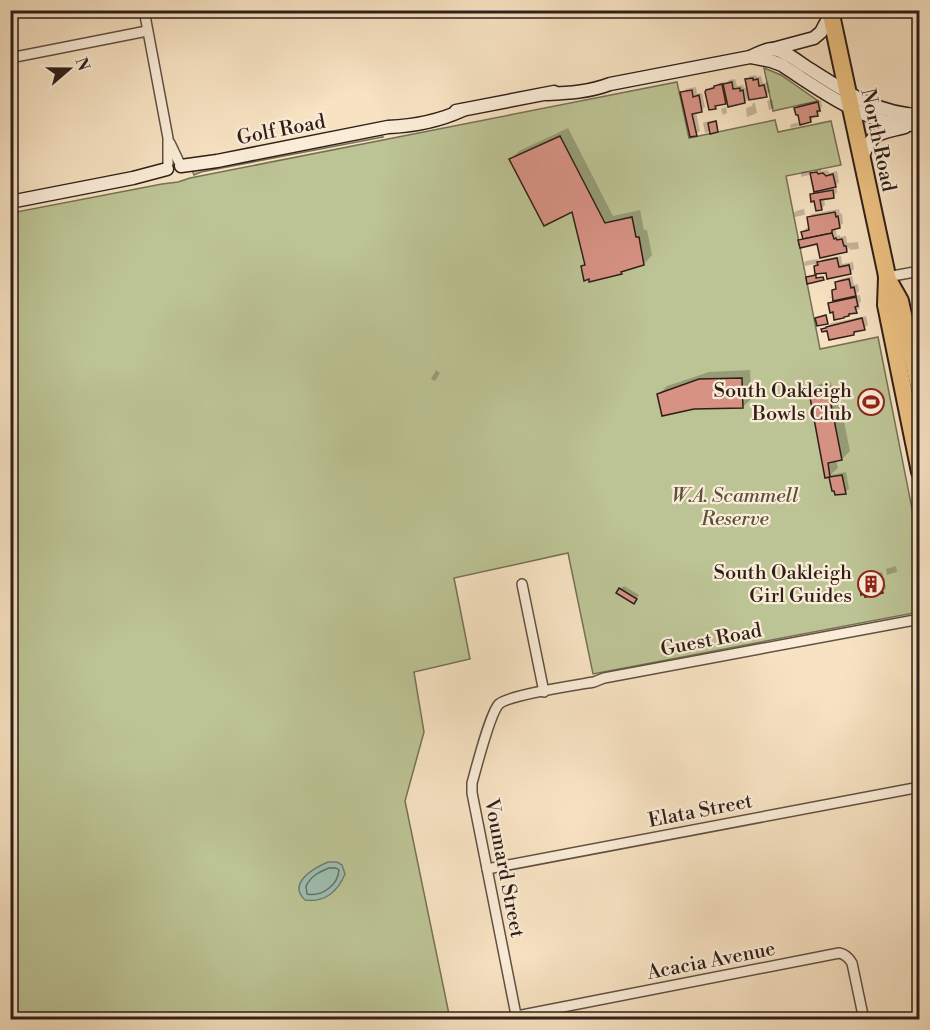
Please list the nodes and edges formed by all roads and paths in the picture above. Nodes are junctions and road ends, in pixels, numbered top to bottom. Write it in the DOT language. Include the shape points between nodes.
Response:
graph roads {
  1 [pos="144,10"];
  2 [pos="830,12"];
  3 [pos="147,31"];
  4 [pos="771,49"];
  5 [pos="750,57"];
  6 [pos="10,58"];
  7 [pos="849,100"];
  8 [pos="917,121"];
  9 [pos="861,159"];
  10 [pos="174,165"];
  11 [pos="10,202"];
  12 [pos="920,271"];
  13 [pos="887,278"];
  14 [pos="920,391"];
  15 [pos="913,401"];
  16 [pos="920,471"];
  17 [pos="522,584"];
  18 [pos="920,619"];
  19 [pos="543,692"];
  20 [pos="511,699"];
  21 [pos="920,787"];
  22 [pos="487,869"];
  23 [pos="517,1018"];
  24 [pos="864,1020"];
  1 -- 3 [label="street"];
  2 -- 4 [label="street, Golf Road" via="814,38"];
  2 -- 7 [label="highway, North Road"];
  3 -- 6 [label="street"];
  3 -- 10 [label="street"];
  4 -- 5 [label="street, Golf Road"];
  4 -- 7 [label="street" via="784,53"];
  5 -- 7 [label="street, Golf Road" via="782,65"];
  5 -- 10 [label="street, Golf Road" via="594,90 547,94 414,117 388,127 217,161"];
  7 -- 8 [label="street" via="875,118"];
  7 -- 9 [label="highway, North Road"];
  8 -- 9 [label="street" via="877,134"];
  9 -- 13 [label="highway, North Road"];
  10 -- 11 [label="street, Golf Road" via="133,178"];
  12 -- 13 [label="street"];
  13 -- 14 [label="highway, North Road" via="900,301"];
  13 -- 15 [label="highway, North Road" via="886,305"];
  15 -- 16 [label="highway, North Road"];
  17 -- 19 [label="street"];
  18 -- 19 [label="street, Guest Road"];
  19 -- 20 [label="street, Guest Road"];
  20 -- 22 [label="street, Voumard Street" via="498,705 492,715 472,783"];
  21 -- 22 [label="street, Elata Street"];
  22 -- 23 [label="street, Voumard Street"];
  23 -- 24 [label="street, Acacia Avenue" via="838,953 852,963"];
}
